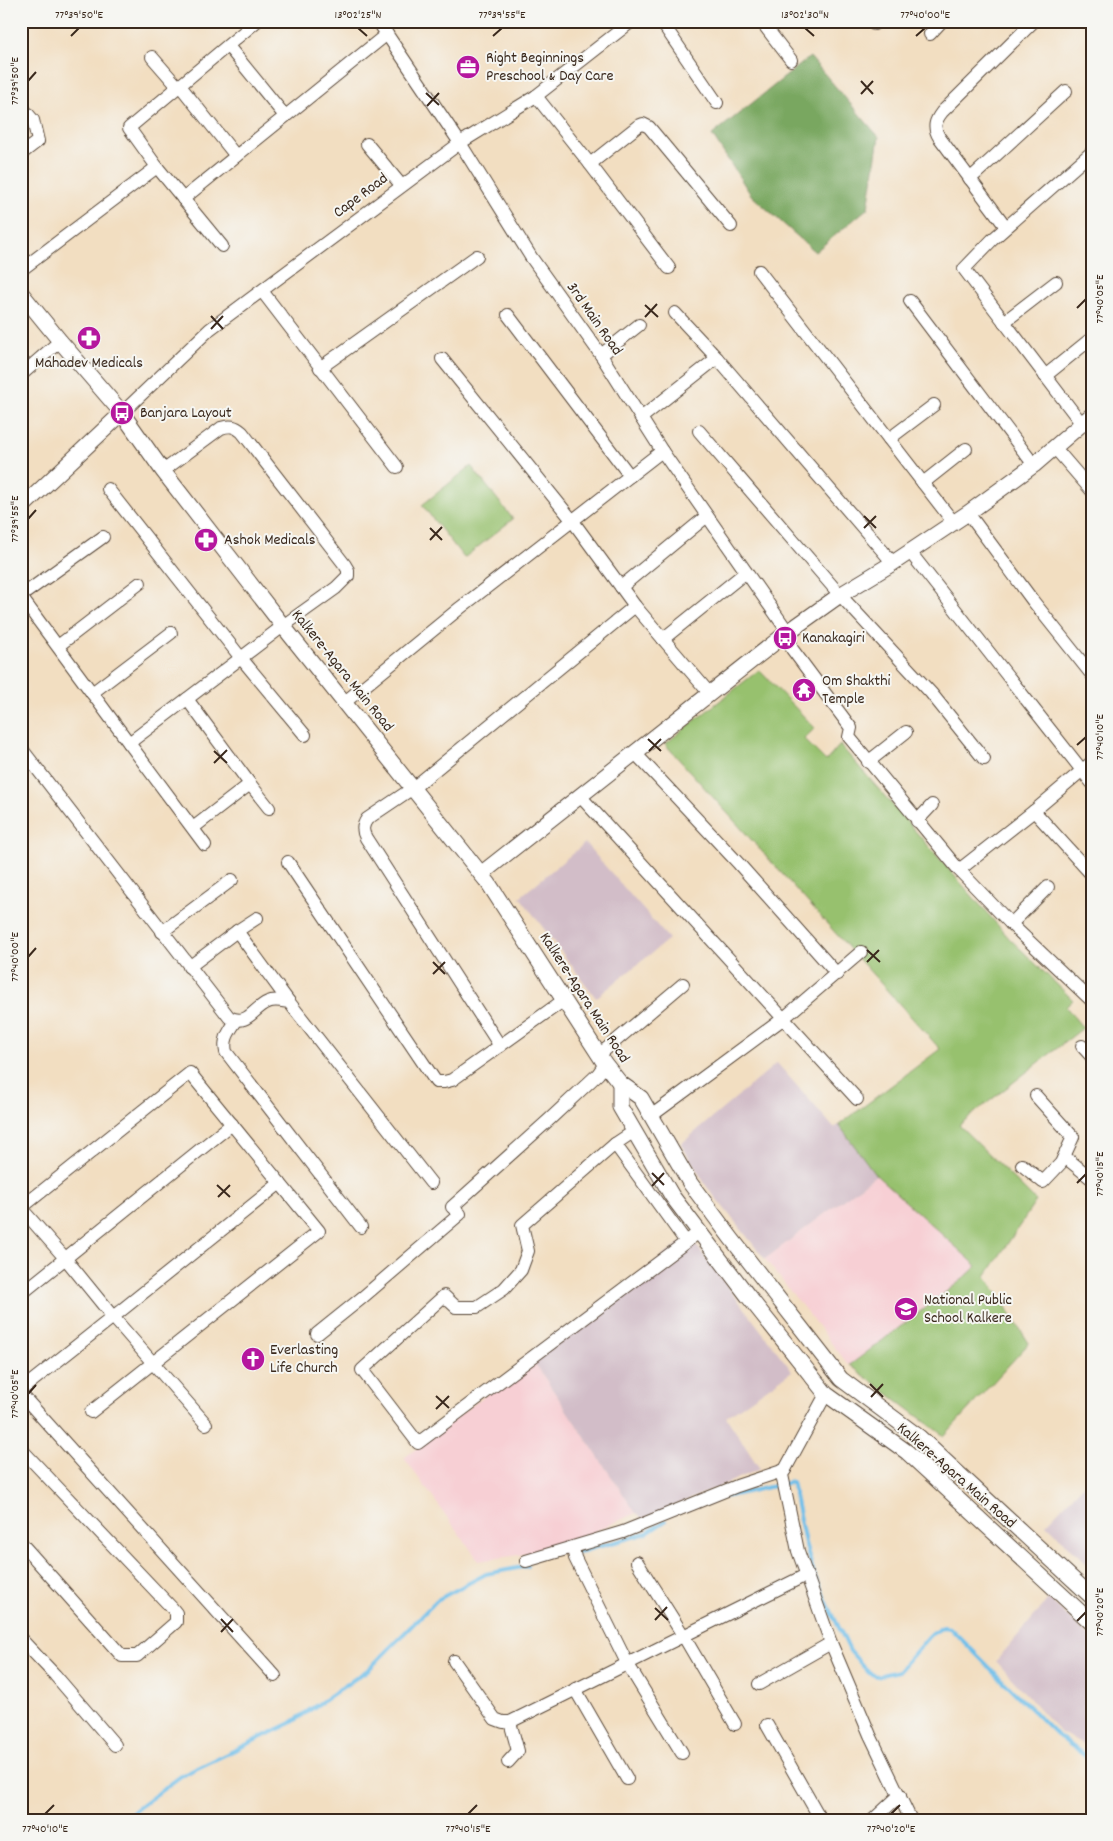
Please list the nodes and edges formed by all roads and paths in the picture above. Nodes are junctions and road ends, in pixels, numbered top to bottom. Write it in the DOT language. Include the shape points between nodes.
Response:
graph roads {
  1 [pos="257,21"];
  2 [pos="378,21"];
  3 [pos="632,21"];
  4 [pos="661,21"];
  5 [pos="761,21"];
  6 [pos="942,21"];
  7 [pos="1034,21"];
  8 [pos="386,34"];
  9 [pos="930,34"];
  10 [pos="228,46"];
  11 [pos="152,57"];
  12 [pos="791,60"];
  13 [pos="180,87"];
  14 [pos="1066,91"];
  15 [pos="536,96"];
  16 [pos="717,104"];
  17 [pos="21,106"];
  18 [pos="285,116"];
  19 [pos="460,143"];
  20 [pos="367,144"];
  21 [pos="1092,152"];
  22 [pos="21,154"];
  23 [pos="236,156"];
  24 [pos="590,164"];
  25 [pos="157,167"];
  26 [pos="970,179"];
  27 [pos="401,186"];
  28 [pos="183,199"];
  29 [pos="731,226"];
  30 [pos="1006,227"];
  31 [pos="222,246"];
  32 [pos="477,256"];
  33 [pos="669,268"];
  34 [pos="21,270"];
  35 [pos="760,271"];
  36 [pos="1056,282"];
  37 [pos="262,291"];
  38 [pos="21,293"];
  39 [pos="910,301"];
  40 [pos="675,313"];
  41 [pos="508,315"];
  42 [pos="1004,322"];
  43 [pos="639,325"];
  44 [pos="1092,338"];
  45 [pos="60,341"];
  46 [pos="601,356"];
  47 [pos="718,358"];
  48 [pos="442,359"];
  49 [pos="320,368"];
  50 [pos="21,375"];
  51 [pos="1046,376"];
  52 [pos="934,406"];
  53 [pos="122,413"];
  54 [pos="640,418"];
  55 [pos="1087,419"];
  56 [pos="699,431"];
  57 [pos="889,439"];
  58 [pos="1055,448"];
  59 [pos="966,450"];
  60 [pos="662,451"];
  61 [pos="1034,466"];
  62 [pos="398,467"];
  63 [pos="163,471"];
  64 [pos="630,476"];
  65 [pos="923,483"];
  66 [pos="108,489"];
  67 [pos="1092,491"];
  68 [pos="21,508"];
  69 [pos="968,513"];
  70 [pos="707,516"];
  71 [pos="572,520"];
  72 [pos="954,524"];
  73 [pos="103,537"];
  74 [pos="910,552"];
  75 [pos="893,563"];
  76 [pos="746,572"];
  77 [pos="140,583"];
  78 [pos="621,587"];
  79 [pos="840,595"];
  80 [pos="21,596"];
  81 [pos="635,606"];
  82 [pos="283,626"];
  83 [pos="788,632"];
  84 [pos="171,633"];
  85 [pos="663,639"];
  86 [pos="58,646"];
  87 [pos="241,658"];
  88 [pos="1092,675"];
  89 [pos="92,693"];
  90 [pos="710,694"];
  91 [pos="187,699"];
  92 [pos="345,702"];
  93 [pos="906,732"];
  94 [pos="305,735"];
  95 [pos="129,743"];
  96 [pos="21,748"];
  97 [pos="635,753"];
  98 [pos="984,759"];
  99 [pos="868,762"];
  100 [pos="1092,762"];
  101 [pos="1081,770"];
  102 [pos="1092,783"];
  103 [pos="250,784"];
  104 [pos="413,788"];
  105 [pos="580,796"];
  106 [pos="932,805"];
  107 [pos="269,808"];
  108 [pos="1034,811"];
  109 [pos="918,821"];
  110 [pos="193,828"];
  111 [pos="205,845"];
  112 [pos="288,862"];
  113 [pos="959,870"];
  114 [pos="481,874"];
  115 [pos="1092,875"];
  116 [pos="232,880"];
  117 [pos="1048,887"];
  118 [pos="257,918"];
  119 [pos="1010,924"];
  120 [pos="236,931"];
  121 [pos="162,932"];
  122 [pos="861,952"];
  123 [pos="189,967"];
  124 [pos="837,974"];
  125 [pos="683,984"];
  126 [pos="564,1000"];
  127 [pos="1092,1001"];
  128 [pos="288,1002"];
  129 [pos="784,1018"];
  130 [pos="236,1021"];
  131 [pos="500,1046"];
  132 [pos="1082,1046"];
  133 [pos="1092,1057"];
  134 [pos="602,1060"];
  135 [pos="620,1083"];
  136 [pos="1036,1096"];
  137 [pos="857,1099"];
  138 [pos="651,1116"];
  139 [pos="232,1124"];
  140 [pos="633,1132"];
  141 [pos="615,1144"];
  142 [pos="1064,1157"];
  143 [pos="1022,1165"];
  144 [pos="1092,1179"];
  145 [pos="280,1183"];
  146 [pos="431,1183"];
  147 [pos="21,1208"];
  148 [pos="361,1227"];
  149 [pos="699,1232"];
  150 [pos="686,1242"];
  151 [pos="66,1258"];
  152 [pos="21,1294"];
  153 [pos="112,1316"];
  154 [pos="316,1334"];
  155 [pos="153,1362"];
  156 [pos="841,1379"];
  157 [pos="21,1390"];
  158 [pos="21,1394"];
  159 [pos="826,1394"];
  160 [pos="91,1412"];
  161 [pos="206,1424"];
  162 [pos="21,1449"];
  163 [pos="783,1477"];
  164 [pos="21,1543"];
  165 [pos="574,1552"];
  166 [pos="526,1561"];
  167 [pos="636,1562"];
  168 [pos="806,1575"];
  169 [pos="1092,1597"];
  170 [pos="1092,1623"];
  171 [pos="683,1636"];
  172 [pos="21,1639"];
  173 [pos="831,1643"];
  174 [pos="454,1661"];
  175 [pos="627,1663"];
  176 [pos="275,1676"];
  177 [pos="759,1684"];
  178 [pos="575,1689"];
  179 [pos="510,1722"];
  180 [pos="735,1724"];
  181 [pos="767,1725"];
  182 [pos="115,1745"];
  183 [pos="682,1753"];
  184 [pos="508,1762"];
  185 [pos="627,1779"];
  186 [pos="900,1795"];
  187 [pos="821,1820"];
  188 [pos="873,1820"];
  189 [pos="911,1820"];
  1 -- 10 [label="street"];
  2 -- 8 [label="street, 3rd Main Road"];
  3 -- 15 [label="street, Cape Road"];
  4 -- 16 [label="street"];
  5 -- 12 [label="street"];
  6 -- 9 [label="street"];
  7 -- 26 [label="street" via="942,112 934,124 935,131"];
  8 -- 18 [label="street"];
  8 -- 19 [label="street, 3rd Main Road"];
  10 -- 13 [label="street"];
  10 -- 18 [label="street"];
  11 -- 13 [label="street"];
  13 -- 23 [label="street"];
  13 -- 25 [label="street" via="129,128"];
  14 -- 26 [label="street"];
  15 -- 19 [label="street, Cape Road"];
  15 -- 24 [label="street"];
  17 -- 22 [label="street" via="33,120 38,141"];
  18 -- 23 [label="street"];
  19 -- 27 [label="street, Cape Road"];
  19 -- 46 [label="street, 3rd Main Road" via="531,257"];
  20 -- 27 [label="street"];
  21 -- 30 [label="street"];
  23 -- 28 [label="street"];
  24 -- 29 [label="street" via="643,124 649,127"];
  24 -- 33 [label="street"];
  25 -- 28 [label="street"];
  25 -- 34 [label="street"];
  26 -- 30 [label="street"];
  27 -- 37 [label="street, Cape Road"];
  28 -- 31 [label="street"];
  30 -- 42 [label="street" via="964,269"];
  32 -- 49 [label="street"];
  35 -- 57 [label="street"];
  36 -- 42 [label="street"];
  37 -- 49 [label="street"];
  37 -- 53 [label="street, Cape Road" via="210,329"];
  38 -- 45 [label="street, Kalkere-Agara Main Road"];
  39 -- 61 [label="street"];
  40 -- 47 [label="street"];
  41 -- 64 [label="street"];
  42 -- 51 [label="street"];
  43 -- 46 [label="street"];
  44 -- 51 [label="street"];
  45 -- 50 [label="street"];
  45 -- 53 [label="street, Kalkere-Agara Main Road"];
  46 -- 54 [label="street, 3rd Main Road"];
  47 -- 54 [label="street"];
  47 -- 75 [label="street"];
  48 -- 71 [label="street"];
  49 -- 62 [label="street"];
  51 -- 55 [label="street"];
  52 -- 57 [label="street"];
  53 -- 63 [label="street, Kalkere-Agara Main Road"];
  53 -- 68 [label="street"];
  54 -- 60 [label="street, 3rd Main Road"];
  55 -- 58 [label="street"];
  56 -- 79 [label="street"];
  57 -- 65 [label="street"];
  58 -- 61 [label="street"];
  58 -- 67 [label="street"];
  59 -- 65 [label="street"];
  60 -- 64 [label="street"];
  60 -- 70 [label="street, 3rd Main Road"];
  61 -- 69 [label="street"];
  63 -- 82 [label="street, Kalkere-Agara Main Road"];
  63 -- 82 [label="street" via="228,425 237,428 248,439 348,570 348,576 336,588"];
  64 -- 71 [label="street"];
  65 -- 72 [label="street"];
  66 -- 87 [label="street"];
  69 -- 72 [label="street"];
  69 -- 88 [label="street"];
  70 -- 76 [label="street, 3rd Main Road"];
  70 -- 78 [label="street"];
  71 -- 78 [label="street"];
  71 -- 92 [label="street"];
  72 -- 74 [label="street"];
  73 -- 80 [label="street"];
  74 -- 75 [label="street"];
  74 -- 101 [label="street"];
  75 -- 79 [label="street"];
  76 -- 83 [label="street, 3rd Main Road"];
  76 -- 85 [label="street"];
  77 -- 86 [label="street"];
  78 -- 81 [label="street"];
  79 -- 83 [label="street"];
  79 -- 98 [label="street" via="931,692"];
  80 -- 86 [label="street"];
  81 -- 85 [label="street"];
  81 -- 104 [label="street"];
  82 -- 87 [label="street"];
  82 -- 92 [label="street, Kalkere-Agara Main Road"];
  83 -- 90 [label="street"];
  83 -- 99 [label="street, 3rd Main Road" via="792,649 850,728 850,738"];
  84 -- 89 [label="street"];
  85 -- 90 [label="street"];
  86 -- 89 [label="street"];
  87 -- 91 [label="street"];
  87 -- 94 [label="street"];
  89 -- 95 [label="street"];
  90 -- 97 [label="street"];
  91 -- 95 [label="street"];
  91 -- 103 [label="street"];
  92 -- 104 [label="street, Kalkere-Agara Main Road"];
  93 -- 99 [label="street"];
  95 -- 110 [label="street"];
  96 -- 121 [label="street"];
  97 -- 105 [label="street"];
  97 -- 124 [label="street"];
  99 -- 109 [label="street, 3rd Main Road"];
  100 -- 101 [label="street"];
  101 -- 102 [label="street"];
  101 -- 108 [label="street"];
  103 -- 107 [label="street"];
  103 -- 110 [label="street"];
  104 -- 114 [label="street, Kalkere-Agara Main Road"];
  104 -- 131 [label="street" via="366,819 363,833"];
  105 -- 114 [label="street"];
  105 -- 129 [label="street"];
  106 -- 109 [label="street"];
  108 -- 113 [label="street"];
  108 -- 115 [label="street"];
  109 -- 113 [label="street, 3rd Main Road"];
  110 -- 111 [label="street"];
  112 -- 131 [label="street" via="436,1082 452,1080"];
  113 -- 119 [label="street, 3rd Main Road"];
  114 -- 126 [label="street, Kalkere-Agara Main Road"];
  116 -- 121 [label="street"];
  117 -- 119 [label="street"];
  118 -- 120 [label="street"];
  119 -- 127 [label="street, 3rd Main Road"];
  120 -- 123 [label="street"];
  120 -- 128 [label="street"];
  121 -- 123 [label="street"];
  122 -- 124 [label="street"];
  123 -- 130 [label="street" via="229,1017"];
  124 -- 129 [label="street"];
  125 -- 134 [label="street"];
  126 -- 131 [label="street"];
  126 -- 134 [label="street, Kalkere-Agara Main Road"];
  128 -- 130 [label="street" via="268,1002 247,1018"];
  128 -- 146 [label="street"];
  129 -- 137 [label="street"];
  129 -- 138 [label="street"];
  130 -- 148 [label="street" via="226,1036 226,1052"];
  132 -- 133 [label="street"];
  134 -- 135 [label="street, Kalkere-Agara Main Road"];
  134 -- 154 [label="street" via="598,1074 452,1206 460,1214"];
  135 -- 138 [label="street, Kalkere-Agara Main Road" via="641,1098"];
  135 -- 140 [label="street, Kalkere-Agara Main Road" via="620,1107"];
  136 -- 142 [label="street" via="1073,1137"];
  138 -- 156 [label="street, Kalkere-Agara Main Road" via="690,1183"];
  139 -- 145 [label="street"];
  139 -- 147 [label="street" via="190,1073"];
  139 -- 151 [label="street"];
  140 -- 141 [label="street"];
  140 -- 149 [label="street, Kalkere-Agara Main Road" via="672,1196"];
  141 -- 150 [label="street"];
  141 -- 150 [label="street" via="522,1225 528,1251 521,1270 504,1289 477,1307 456,1307 444,1296 362,1370 418,1443"];
  142 -- 143 [label="street" via="1043,1182"];
  142 -- 144 [label="street"];
  145 -- 153 [label="street"];
  145 -- 155 [label="street" via="319,1231"];
  147 -- 151 [label="street"];
  149 -- 150 [label="street"];
  149 -- 159 [label="street, Kalkere-Agara Main Road"];
  151 -- 152 [label="street"];
  151 -- 153 [label="street"];
  153 -- 155 [label="street"];
  153 -- 157 [label="street"];
  155 -- 160 [label="street"];
  155 -- 161 [label="street"];
  156 -- 159 [label="street"];
  156 -- 169 [label="street, Kalkere-Agara Main Road" via="919,1437"];
  158 -- 176 [label="street"];
  159 -- 163 [label="street"];
  159 -- 170 [label="street, Kalkere-Agara Main Road" via="907,1452"];
  162 -- 164 [label="street" via="172,1608 176,1622 137,1656 122,1656"];
  163 -- 165 [label="street" via="709,1496"];
  163 -- 168 [label="street"];
  165 -- 166 [label="street"];
  165 -- 175 [label="street"];
  167 -- 171 [label="street"];
  168 -- 171 [label="street"];
  168 -- 173 [label="street"];
  171 -- 175 [label="street"];
  171 -- 180 [label="street"];
  172 -- 182 [label="street"];
  173 -- 177 [label="street"];
  173 -- 186 [label="street" via="870,1735"];
  174 -- 179 [label="street" via="495,1719"];
  175 -- 178 [label="street"];
  175 -- 183 [label="street"];
  178 -- 179 [label="street"];
  178 -- 185 [label="street"];
  179 -- 184 [label="street" via="518,1751"];
  181 -- 187 [label="street"];
  186 -- 188 [label="street"];
  186 -- 189 [label="street"];
}
